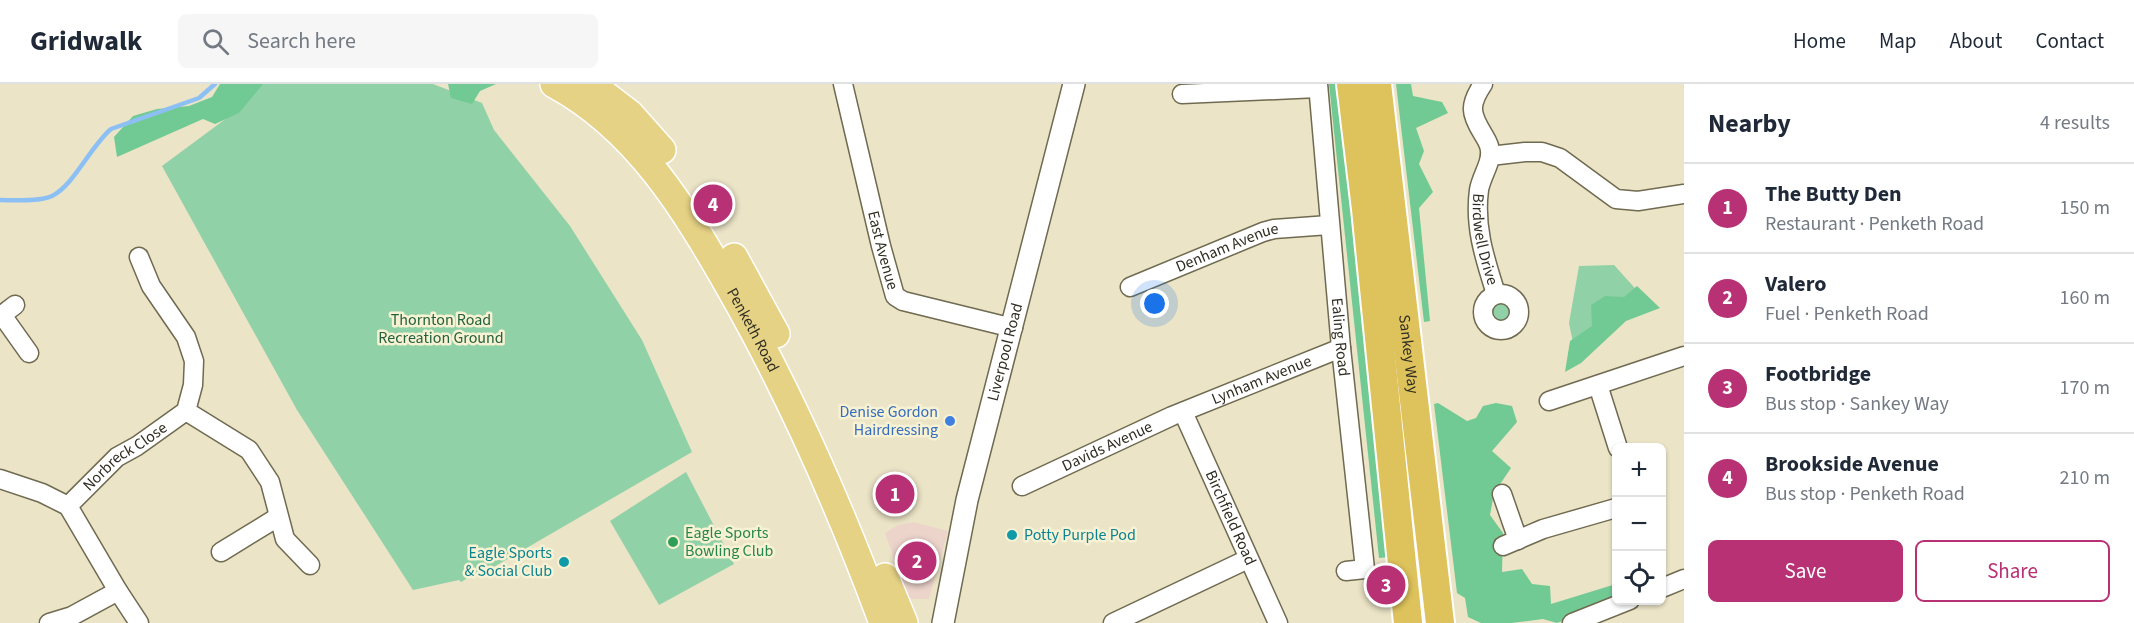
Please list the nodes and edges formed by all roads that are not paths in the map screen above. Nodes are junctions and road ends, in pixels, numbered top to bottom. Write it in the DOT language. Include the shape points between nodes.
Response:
graph roads {
  1 [pos="554,84"];
  2 [pos="591,84"];
  3 [pos="843,84"];
  4 [pos="1074,84"];
  5 [pos="1351,84"];
  6 [pos="1377,84"];
  7 [pos="1483,84"];
  8 [pos="1318,86"];
  9 [pos="1190,98"];
  10 [pos="640,138"];
  11 [pos="1490,156"];
  12 [pos="1684,194"];
  13 [pos="1329,225"];
  14 [pos="139,255"];
  15 [pos="1130,286"];
  16 [pos="1496,294"];
  17 [pos="6,312"];
  18 [pos="1012,328"];
  19 [pos="1341,348"];
  20 [pos="28,354"];
  21 [pos="1684,356"];
  22 [pos="1598,384"];
  23 [pos="1549,401"];
  24 [pos="186,411"];
  25 [pos="1183,412"];
  26 [pos="1617,443"];
  27 [pos="0,479"];
  28 [pos="1032,486"];
  29 [pos="1502,494"];
  30 [pos="68,506"];
  31 [pos="1612,509"];
  32 [pos="278,517"];
  33 [pos="859,535"];
  34 [pos="221,552"];
  35 [pos="1248,559"];
  36 [pos="312,568"];
  37 [pos="1346,571"];
  38 [pos="1684,579"];
  39 [pos="1666,582"];
  40 [pos="118,591"];
  41 [pos="1617,605"];
  42 [pos="49,623"];
  43 [pos="139,623"];
  44 [pos="883,623"];
  45 [pos="904,623"];
  46 [pos="944,623"];
  47 [pos="1113,623"];
  48 [pos="1278,623"];
  49 [pos="1408,623"];
  50 [pos="1440,623"];
  51 [pos="1572,623"];
  1 -- 10 [label="main road, Penketh Road"];
  2 -- 10 [label="main road, Penketh Road" via="622,108"];
  3 -- 18 [label="street, East Avenue" via="895,296"];
  4 -- 18 [label="street, Liverpool Road"];
  5 -- 49 [label="highway, Sankey Way"];
  6 -- 50 [label="highway, Sankey Way"];
  7 -- 11 [label="street" via="1473,98 1473,115"];
  8 -- 9 [label="street"];
  8 -- 13 [label="street, Ealing Road"];
  10 -- 33 [label="main road, Penketh Road" via="680,205 750,303 785,390"];
  11 -- 12 [label="street" via="1542,152 1560,158 1616,199 1638,201"];
  11 -- 16 [label="street, Birdwell Drive" via="1479,192 1478,228"];
  13 -- 15 [label="street, Denham Avenue" via="1263,232"];
  13 -- 19 [label="street, Ealing Road"];
  14 -- 24 [label="street" via="151,286 189,345 194,362 193,385"];
  17 -- 20 [label="street"];
  18 -- 46 [label="street, Liverpool Road" via="967,500"];
  19 -- 25 [label="street, Lynham Avenue"];
  19 -- 37 [label="street, Ealing Road" via="1365,569"];
  21 -- 22 [label="street"];
  22 -- 23 [label="street"];
  22 -- 26 [label="street"];
  24 -- 30 [label="street, Norbreck Close" via="117,457"];
  24 -- 32 [label="street" via="249,450 270,482"];
  25 -- 28 [label="street, Davids Avenue"];
  25 -- 35 [label="street, Birchfield Road"];
  27 -- 30 [label="street"];
  29 -- 31 [label="street" via="1510,543"];
  30 -- 40 [label="street"];
  32 -- 34 [label="street"];
  32 -- 36 [label="street" via="285,539"];
  33 -- 44 [label="main road, Penketh Road"];
  33 -- 45 [label="main road, Penketh Road"];
  35 -- 47 [label="street"];
  35 -- 48 [label="street, Birchfield Road"];
  38 -- 39 [label="street"];
  40 -- 42 [label="street" via="72,616"];
  40 -- 43 [label="street"];
  41 -- 51 [label="street"];
}
